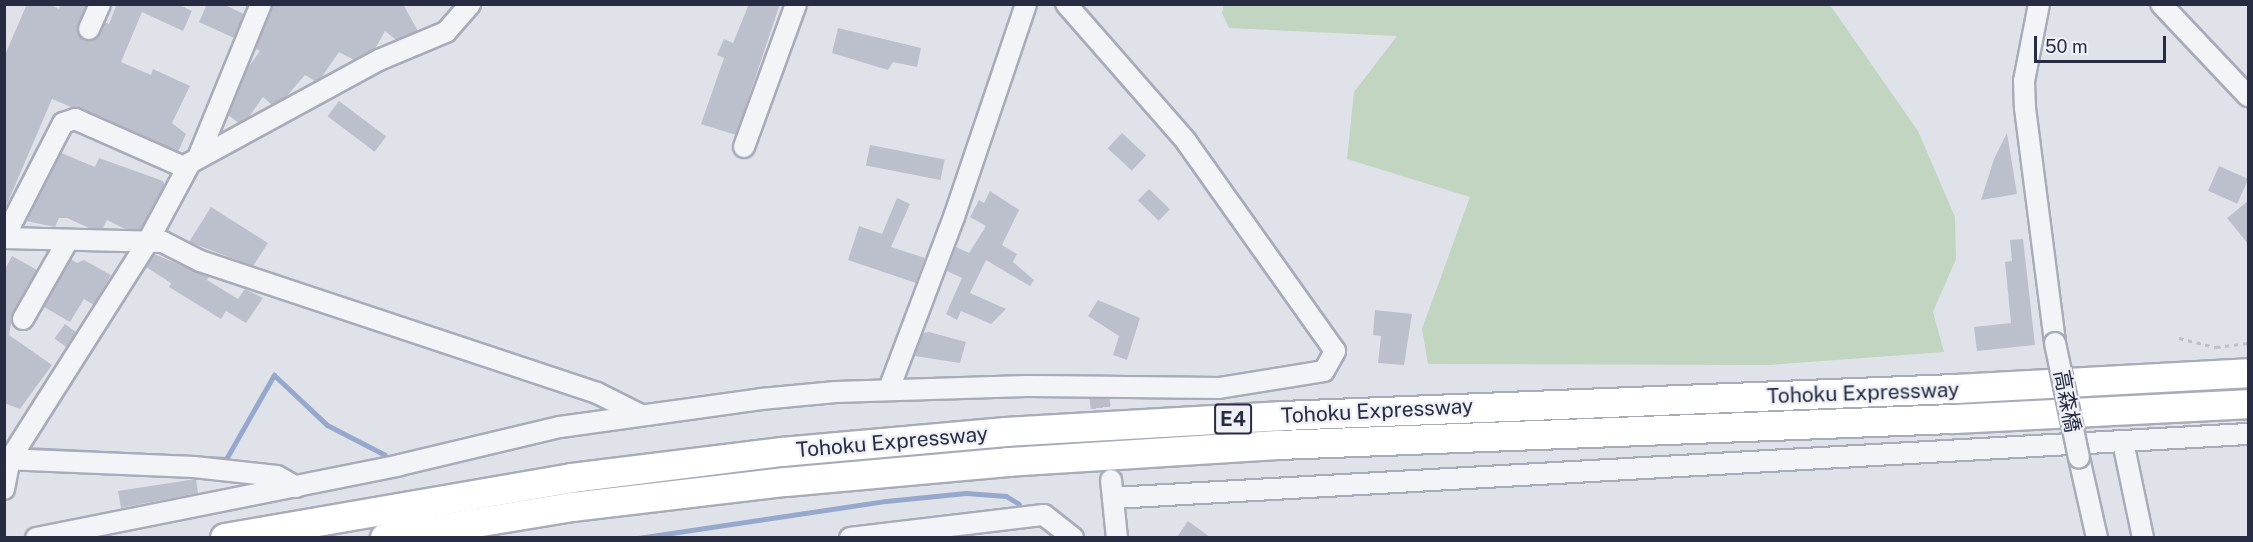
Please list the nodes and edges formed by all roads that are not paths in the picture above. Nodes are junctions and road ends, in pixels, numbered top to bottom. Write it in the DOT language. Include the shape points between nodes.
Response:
graph roads {
  1 [pos="100,4"];
  2 [pos="261,4"];
  3 [pos="470,4"];
  4 [pos="796,4"];
  5 [pos="1026,4"];
  6 [pos="1066,4"];
  7 [pos="2039,4"];
  8 [pos="2161,4"];
  9 [pos="89,29"];
  10 [pos="2248,96"];
  11 [pos="744,147"];
  12 [pos="193,162"];
  13 [pos="4,238"];
  14 [pos="68,240"];
  15 [pos="147,243"];
  16 [pos="23,319"];
  17 [pos="2248,373"];
  18 [pos="889,389"];
  19 [pos="2248,404"];
  20 [pos="641,415"];
  21 [pos="2248,434"];
  22 [pos="2123,442"];
  23 [pos="7,459"];
  24 [pos="296,487"];
  25 [pos="4,489"];
  26 [pos="36,537"];
  27 [pos="225,537"];
  28 [pos="385,537"];
  29 [pos="850,537"];
  30 [pos="1073,537"];
  31 [pos="1118,537"];
  32 [pos="2097,537"];
  33 [pos="2143,537"];
  1 -- 9 [label="street"];
  2 -- 12 [label="street"];
  3 -- 12 [label="street" via="446,32 379,60"];
  4 -- 11 [label="street"];
  5 -- 18 [label="street" via="954,217"];
  6 -- 18 [label="street" via="1186,141 1335,351 1324,371 1219,388"];
  7 -- 32 [label="street, 高森橋, bridge" via="2024,81 2025,108 2055,344"];
  8 -- 10 [label="street"];
  12 -- 13 [label="street" via="75,119 63,123"];
  12 -- 15 [label="street"];
  13 -- 14 [label="street"];
  14 -- 15 [label="street"];
  14 -- 16 [label="street"];
  15 -- 20 [label="street" via="163,242 200,261 604,396"];
  15 -- 23 [label="street"];
  17 -- 27 [label="highway, Tohoku Expressway / E4" via="1956,390 1282,416 1006,432 782,452 560,479"];
  18 -- 20 [label="street" via="761,399"];
  19 -- 28 [label="highway, Tohoku Expressway / E4" via="1279,445 1008,462 786,482 584,506"];
  20 -- 24 [label="street" via="560,427"];
  21 -- 22 [label="street"];
  22 -- 31 [label="street" via="1112,489"];
  22 -- 33 [label="street"];
  23 -- 24 [label="street" via="194,467 277,476"];
  23 -- 25 [label="street"];
  24 -- 26 [label="street"];
  29 -- 30 [label="street" via="1044,516"];
}
